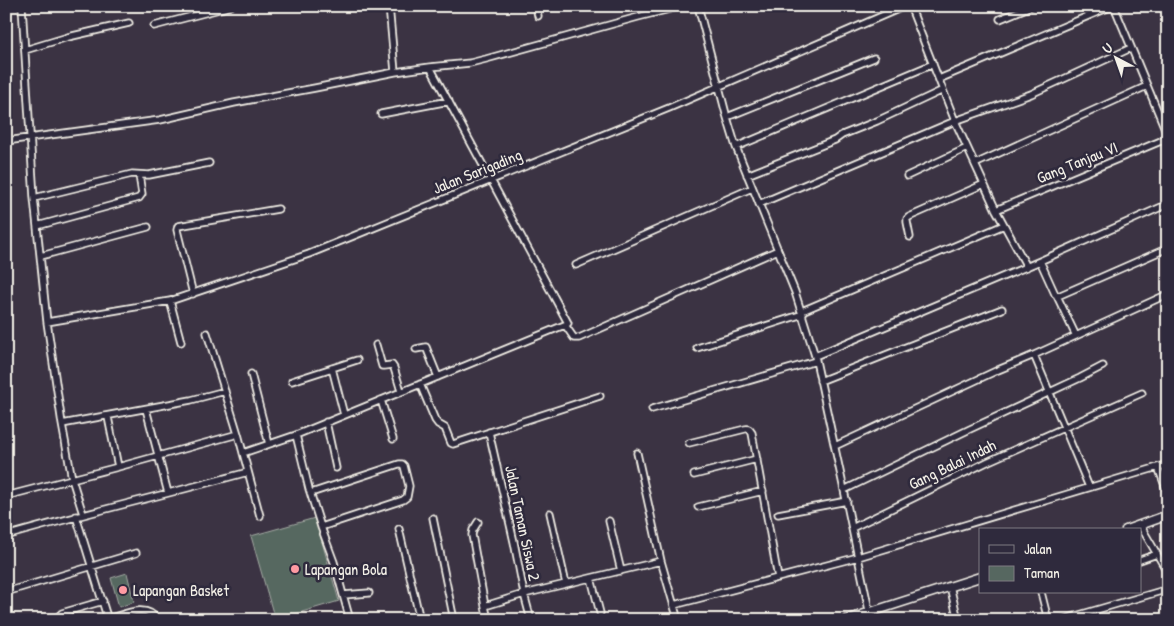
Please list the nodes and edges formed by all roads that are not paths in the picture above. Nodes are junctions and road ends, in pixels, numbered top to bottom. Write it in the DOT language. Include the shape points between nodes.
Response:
graph roads {
  1 [pos="10,6"];
  2 [pos="22,6"];
  3 [pos="231,6"];
  4 [pos="389,6"];
  5 [pos="536,6"];
  6 [pos="682,6"];
  7 [pos="698,6"];
  8 [pos="904,6"];
  9 [pos="910,6"];
  10 [pos="1031,6"];
  11 [pos="1113,6"];
  12 [pos="6,8"];
  13 [pos="538,16"];
  14 [pos="1000,19"];
  15 [pos="129,23"];
  16 [pos="154,26"];
  17 [pos="1131,48"];
  18 [pos="25,50"];
  19 [pos="874,58"];
  20 [pos="933,64"];
  21 [pos="430,67"];
  22 [pos="396,72"];
  23 [pos="939,79"];
  24 [pos="719,86"];
  25 [pos="1147,86"];
  26 [pos="943,90"];
  27 [pos="449,101"];
  28 [pos="381,114"];
  29 [pos="727,118"];
  30 [pos="955,121"];
  31 [pos="1165,123"];
  32 [pos="1168,137"];
  33 [pos="31,139"];
  34 [pos="6,142"];
  35 [pos="736,148"];
  36 [pos="967,148"];
  37 [pos="209,163"];
  38 [pos="975,164"];
  39 [pos="747,174"];
  40 [pos="139,175"];
  41 [pos="907,176"];
  42 [pos="491,180"];
  43 [pos="984,184"];
  44 [pos="752,188"];
  45 [pos="34,198"];
  46 [pos="759,204"];
  47 [pos="1168,204"];
  48 [pos="278,209"];
  49 [pos="996,210"];
  50 [pos="1004,225"];
  51 [pos="37,226"];
  52 [pos="148,227"];
  53 [pos="910,236"];
  54 [pos="1168,248"];
  55 [pos="778,250"];
  56 [pos="41,256"];
  57 [pos="1040,262"];
  58 [pos="576,264"];
  59 [pos="1027,267"];
  60 [pos="193,294"];
  61 [pos="1168,294"];
  62 [pos="1057,296"];
  63 [pos="170,302"];
  64 [pos="1002,309"];
  65 [pos="802,313"];
  66 [pos="47,322"];
  67 [pos="565,325"];
  68 [pos="207,333"];
  69 [pos="1076,336"];
  70 [pos="181,342"];
  71 [pos="376,346"];
  72 [pos="697,348"];
  73 [pos="416,349"];
  74 [pos="1034,355"];
  75 [pos="815,358"];
  76 [pos="357,360"];
  77 [pos="1103,366"];
  78 [pos="332,368"];
  79 [pos="251,374"];
  80 [pos="438,377"];
  81 [pos="292,381"];
  82 [pos="820,382"];
  83 [pos="420,384"];
  84 [pos="225,391"];
  85 [pos="401,391"];
  86 [pos="1050,392"];
  87 [pos="1142,393"];
  88 [pos="600,396"];
  89 [pos="381,400"];
  90 [pos="146,409"];
  91 [pos="652,409"];
  92 [pos="344,415"];
  93 [pos="108,417"];
  94 [pos="326,422"];
  95 [pos="62,424"];
  96 [pos="1065,427"];
  97 [pos="489,432"];
  98 [pos="238,434"];
  99 [pos="296,435"];
  100 [pos="393,439"];
  101 [pos="689,443"];
  102 [pos="269,444"];
  103 [pos="835,446"];
  104 [pos="637,452"];
  105 [pos="243,453"];
  106 [pos="158,456"];
  107 [pos="757,459"];
  108 [pos="1168,464"];
  109 [pos="118,467"];
  110 [pos="1158,467"];
  111 [pos="336,468"];
  112 [pos="248,472"];
  113 [pos="694,475"];
  114 [pos="72,479"];
  115 [pos="1090,487"];
  116 [pos="763,490"];
  117 [pos="844,490"];
  118 [pos="311,492"];
  119 [pos="168,493"];
  120 [pos="1168,494"];
  121 [pos="6,496"];
  122 [pos="846,501"];
  123 [pos="698,507"];
  124 [pos="550,512"];
  125 [pos="84,514"];
  126 [pos="778,514"];
  127 [pos="1168,515"];
  128 [pos="76,516"];
  129 [pos="260,516"];
  130 [pos="434,518"];
  131 [pos="478,522"];
  132 [pos="609,522"];
  133 [pos="1140,525"];
  134 [pos="321,527"];
  135 [pos="852,528"];
  136 [pos="1132,528"];
  137 [pos="1142,528"];
  138 [pos="1142,528"];
  139 [pos="399,529"];
  140 [pos="6,536"];
  141 [pos="136,553"];
  142 [pos="1157,554"];
  143 [pos="858,557"];
  144 [pos="1142,559"];
  145 [pos="661,561"];
  146 [pos="91,566"];
  147 [pos="621,571"];
  148 [pos="1168,573"];
  149 [pos="979,577"];
  150 [pos="591,578"];
  151 [pos="778,578"];
  152 [pos="566,584"];
  153 [pos="950,586"];
  154 [pos="1168,589"];
  155 [pos="6,592"];
  156 [pos="369,593"];
  157 [pos="524,594"];
  158 [pos="1042,594"];
  159 [pos="343,595"];
  160 [pos="103,601"];
  161 [pos="485,606"];
  162 [pos="674,606"];
  163 [pos="600,613"];
  164 [pos="870,616"];
  165 [pos="108,619"];
  166 [pos="60,620"];
  167 [pos="157,620"];
  168 [pos="350,620"];
  169 [pos="420,620"];
  170 [pos="454,620"];
  171 [pos="488,620"];
  172 [pos="531,620"];
  173 [pos="678,620"];
  174 [pos="846,620"];
  175 [pos="958,620"];
  176 [pos="1048,620"];
  177 [pos="1062,620"];
  1 -- 12 [label="street"];
  2 -- 18 [label="street"];
  3 -- 16 [label="street"];
  4 -- 22 [label="street"];
  5 -- 13 [label="street"];
  6 -- 21 [label="street" via="470,63"];
  7 -- 24 [label="street"];
  8 -- 24 [label="street, Jalan Sarigading"];
  9 -- 20 [label="street"];
  10 -- 14 [label="street"];
  11 -- 17 [label="street"];
  11 -- 23 [label="street"];
  15 -- 18 [label="street"];
  17 -- 25 [label="street"];
  17 -- 30 [label="street" via="1031,94"];
  18 -- 33 [label="street"];
  19 -- 29 [label="street"];
  20 -- 23 [label="street"];
  20 -- 35 [label="street"];
  21 -- 22 [label="street"];
  21 -- 27 [label="street"];
  22 -- 33 [label="street" via="160,120"];
  23 -- 26 [label="street"];
  24 -- 29 [label="street"];
  24 -- 42 [label="street, Jalan Sarigading"];
  25 -- 31 [label="street"];
  25 -- 38 [label="street"];
  26 -- 30 [label="street"];
  26 -- 39 [label="street" via="835,140"];
  27 -- 28 [label="street"];
  27 -- 42 [label="street"];
  29 -- 35 [label="street"];
  30 -- 36 [label="street"];
  30 -- 46 [label="street"];
  31 -- 32 [label="street"];
  32 -- 49 [label="street, Gang Tanjau VI"];
  33 -- 34 [label="street"];
  33 -- 45 [label="street"];
  35 -- 39 [label="street"];
  36 -- 38 [label="street"];
  36 -- 41 [label="street"];
  37 -- 40 [label="street"];
  38 -- 43 [label="street"];
  39 -- 44 [label="street"];
  40 -- 45 [label="street"];
  40 -- 51 [label="street" via="142,194 139,198"];
  42 -- 60 [label="street, Jalan Sarigading" via="309,254"];
  42 -- 67 [label="street" via="568,321"];
  43 -- 49 [label="street"];
  43 -- 53 [label="street" via="909,217 906,222"];
  44 -- 46 [label="street"];
  44 -- 58 [label="street"];
  45 -- 51 [label="street"];
  46 -- 55 [label="street"];
  47 -- 57 [label="street"];
  48 -- 60 [label="street" via="178,226"];
  49 -- 50 [label="street"];
  50 -- 59 [label="street"];
  50 -- 65 [label="street"];
  51 -- 56 [label="street"];
  52 -- 56 [label="street"];
  54 -- 62 [label="street"];
  55 -- 65 [label="street"];
  55 -- 67 [label="street" via="579,338 574,338"];
  56 -- 66 [label="street"];
  57 -- 59 [label="street"];
  57 -- 62 [label="street"];
  59 -- 75 [label="street"];
  60 -- 63 [label="street, Jalan Sarigading"];
  61 -- 69 [label="street"];
  62 -- 69 [label="street"];
  63 -- 66 [label="street, Jalan Sarigading"];
  63 -- 70 [label="street"];
  64 -- 82 [label="street"];
  65 -- 72 [label="street"];
  65 -- 75 [label="street"];
  66 -- 95 [label="street"];
  67 -- 80 [label="street"];
  68 -- 84 [label="street"];
  69 -- 74 [label="street"];
  71 -- 85 [label="street" via="382,366 392,365 394,368"];
  73 -- 80 [label="street" via="426,347"];
  74 -- 86 [label="street"];
  74 -- 103 [label="street"];
  75 -- 82 [label="street"];
  75 -- 91 [label="street"];
  76 -- 78 [label="street"];
  77 -- 86 [label="street"];
  78 -- 81 [label="street"];
  78 -- 92 [label="street"];
  79 -- 102 [label="street"];
  80 -- 83 [label="street"];
  82 -- 103 [label="street"];
  83 -- 85 [label="street"];
  83 -- 97 [label="street" via="435,420 445,428 451,443"];
  84 -- 90 [label="street"];
  84 -- 98 [label="street"];
  85 -- 89 [label="street"];
  86 -- 96 [label="street"];
  86 -- 117 [label="street"];
  87 -- 96 [label="street, Gang Balai Indah"];
  88 -- 97 [label="street"];
  89 -- 92 [label="street"];
  89 -- 100 [label="street"];
  90 -- 93 [label="street"];
  90 -- 106 [label="street"];
  92 -- 94 [label="street"];
  93 -- 95 [label="street"];
  93 -- 109 [label="street"];
  94 -- 99 [label="street"];
  94 -- 111 [label="street"];
  95 -- 114 [label="street"];
  96 -- 115 [label="street"];
  96 -- 135 [label="street, Gang Balai Indah"];
  97 -- 157 [label="street, Jalan Taman Siswa 2"];
  98 -- 105 [label="street"];
  98 -- 106 [label="street"];
  99 -- 102 [label="street"];
  99 -- 118 [label="street"];
  101 -- 107 [label="street" via="748,429 752,433"];
  102 -- 105 [label="street"];
  103 -- 117 [label="street"];
  104 -- 145 [label="street"];
  105 -- 112 [label="street"];
  106 -- 109 [label="street"];
  106 -- 119 [label="street"];
  107 -- 113 [label="street"];
  107 -- 116 [label="street"];
  108 -- 110 [label="street"];
  109 -- 114 [label="street"];
  110 -- 115 [label="street"];
  110 -- 120 [label="street"];
  112 -- 119 [label="street"];
  112 -- 129 [label="street"];
  114 -- 121 [label="street"];
  114 -- 125 [label="street"];
  115 -- 143 [label="street"];
  116 -- 123 [label="street"];
  116 -- 151 [label="street"];
  117 -- 122 [label="street"];
  118 -- 134 [label="street"];
  118 -- 134 [label="street" via="400,464 404,466 409,486 403,500"];
  119 -- 125 [label="street"];
  122 -- 126 [label="street"];
  122 -- 135 [label="street"];
  124 -- 152 [label="street"];
  125 -- 128 [label="street"];
  127 -- 133 [label="street"];
  128 -- 140 [label="street"];
  128 -- 146 [label="street"];
  130 -- 170 [label="street"];
  131 -- 161 [label="street" via="472,535"];
  132 -- 147 [label="street"];
  133 -- 136 [label="street"];
  133 -- 137 [label="street"];
  134 -- 159 [label="street"];
  135 -- 143 [label="street"];
  138 -- 142 [label="street"];
  139 -- 169 [label="street"];
  141 -- 146 [label="street"];
  142 -- 144 [label="street"];
  142 -- 148 [label="street"];
  143 -- 151 [label="street"];
  143 -- 164 [label="street"];
  145 -- 147 [label="street"];
  145 -- 162 [label="street"];
  146 -- 155 [label="street"];
  146 -- 160 [label="street"];
  147 -- 150 [label="street"];
  149 -- 153 [label="street"];
  150 -- 152 [label="street"];
  150 -- 163 [label="street"];
  151 -- 162 [label="street"];
  152 -- 157 [label="street"];
  153 -- 164 [label="street"];
  153 -- 175 [label="street"];
  154 -- 177 [label="street"];
  156 -- 159 [label="street"];
  157 -- 161 [label="street"];
  157 -- 172 [label="street, Jalan Taman Siswa 2"];
  158 -- 176 [label="street"];
  159 -- 168 [label="street"];
  160 -- 165 [label="street"];
  160 -- 166 [label="street" via="62,613"];
  161 -- 171 [label="street"];
  162 -- 173 [label="street"];
  164 -- 174 [label="street"];
  165 -- 167 [label="street" via="141,610 153,614"];
}
